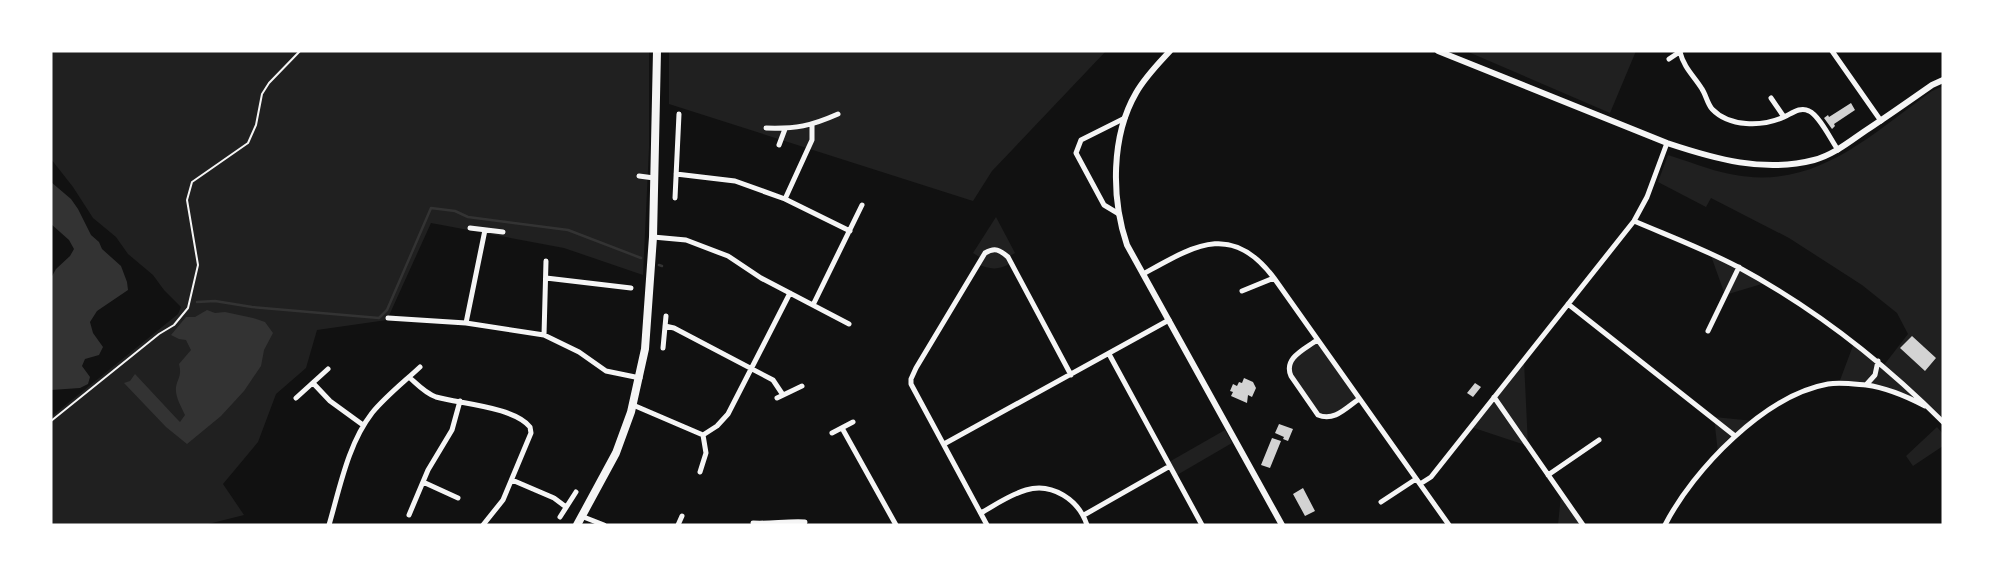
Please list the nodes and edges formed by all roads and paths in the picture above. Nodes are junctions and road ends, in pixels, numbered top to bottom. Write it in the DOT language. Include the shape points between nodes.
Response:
graph roads {
  1 [pos="300,51"];
  2 [pos="657,51"];
  3 [pos="1170,51"];
  4 [pos="1438,51"];
  5 [pos="1681,51"];
  6 [pos="1841,51"];
  7 [pos="1833,53"];
  8 [pos="1669,59"];
  9 [pos="1943,80"];
  10 [pos="1772,98"];
  11 [pos="678,114"];
  12 [pos="838,114"];
  13 [pos="1126,117"];
  14 [pos="1784,117"];
  15 [pos="1881,121"];
  16 [pos="812,125"];
  17 [pos="766,128"];
  18 [pos="785,129"];
  19 [pos="1667,143"];
  20 [pos="779,145"];
  21 [pos="1838,150"];
  22 [pos="676,174"];
  23 [pos="639,176"];
  24 [pos="654,178"];
  25 [pos="676,198"];
  26 [pos="785,199"];
  27 [pos="862,205"];
  28 [pos="1119,214"];
  29 [pos="1634,220"];
  30 [pos="470,228"];
  31 [pos="485,230"];
  32 [pos="850,231"];
  33 [pos="503,232"];
  34 [pos="653,237"];
  35 [pos="546,261"];
  36 [pos="1739,267"];
  37 [pos="1143,274"];
  38 [pos="546,278"];
  39 [pos="1274,278"];
  40 [pos="631,288"];
  41 [pos="1242,291"];
  42 [pos="790,293"];
  43 [pos="1568,304"];
  44 [pos="813,305"];
  45 [pos="666,316"];
  46 [pos="388,318"];
  47 [pos="1169,320"];
  48 [pos="466,323"];
  49 [pos="849,324"];
  50 [pos="665,326"];
  51 [pos="1708,331"];
  52 [pos="544,335"];
  53 [pos="1317,340"];
  54 [pos="663,348"];
  55 [pos="1109,354"];
  56 [pos="1878,361"];
  57 [pos="420,367"];
  58 [pos="328,369"];
  59 [pos="752,369"];
  60 [pos="1071,375"];
  61 [pos="409,377"];
  62 [pos="640,378"];
  63 [pos="313,383"];
  64 [pos="1866,385"];
  65 [pos="802,386"];
  66 [pos="1494,397"];
  67 [pos="296,398"];
  68 [pos="1359,399"];
  69 [pos="460,401"];
  70 [pos="633,405"];
  71 [pos="1931,409"];
  72 [pos="51,421"];
  73 [pos="853,422"];
  74 [pos="1943,422"];
  75 [pos="363,425"];
  76 [pos="842,428"];
  77 [pos="832,433"];
  78 [pos="704,435"];
  79 [pos="1735,436"];
  80 [pos="1599,440"];
  81 [pos="944,444"];
  82 [pos="1170,466"];
  83 [pos="700,472"];
  84 [pos="1548,475"];
  85 [pos="512,480"];
  86 [pos="1418,481"];
  87 [pos="423,482"];
  88 [pos="576,492"];
  89 [pos="458,498"];
  90 [pos="1381,502"];
  91 [pos="565,506"];
  92 [pos="981,513"];
  93 [pos="409,515"];
  94 [pos="1084,515"];
  95 [pos="682,516"];
  96 [pos="560,517"];
  97 [pos="579,521"];
  98 [pos="805,522"];
  99 [pos="753,523"];
  100 [pos="1580,524"];
  101 [pos="329,525"];
  102 [pos="483,525"];
  103 [pos="604,525"];
  104 [pos="678,525"];
  105 [pos="896,525"];
  106 [pos="987,525"];
  107 [pos="1087,525"];
  108 [pos="1202,525"];
  109 [pos="1282,525"];
  110 [pos="1450,525"];
  111 [pos="1665,525"];
  1 -- 72 [label="path" via="262,93 248,143 192,182 187,200 198,265 188,308 174,325"];
  2 -- 24 [label="main road"];
  3 -- 13 [label="street" via="1136,93"];
  4 -- 19 [label="street"];
  5 -- 8 [label="street"];
  5 -- 14 [label="street" via="1689,72 1722,116 1753,125"];
  6 -- 7 [label="street"];
  7 -- 15 [label="street"];
  9 -- 15 [label="street"];
  10 -- 14 [label="street"];
  11 -- 22 [label="street"];
  12 -- 16 [label="street"];
  13 -- 28 [label="street" via="1118,153"];
  13 -- 28 [label="street" via="1081,140 1076,153 1104,205"];
  14 -- 21 [label="street" via="1802,109 1809,111"];
  15 -- 21 [label="street"];
  16 -- 18 [label="street"];
  16 -- 26 [label="street" via="812,139"];
  17 -- 18 [label="street"];
  18 -- 20 [label="street"];
  19 -- 21 [label="street" via="1704,156 1751,164 1815,160"];
  19 -- 29 [label="street"];
  22 -- 25 [label="street"];
  22 -- 26 [label="street" via="735,181"];
  23 -- 24 [label="street"];
  24 -- 34 [label="main road"];
  26 -- 32 [label="street"];
  27 -- 32 [label="street"];
  28 -- 37 [label="street" via="1127,244"];
  29 -- 36 [label="street"];
  29 -- 43 [label="street"];
  30 -- 31 [label="street"];
  31 -- 33 [label="street"];
  31 -- 48 [label="street"];
  32 -- 44 [label="street"];
  34 -- 42 [label="street" via="686,240 728,256"];
  34 -- 62 [label="main road"];
  35 -- 38 [label="street"];
  36 -- 51 [label="street"];
  36 -- 56 [label="street" via="1822,318"];
  37 -- 39 [label="street" via="1190,248 1222,244 1253,256"];
  37 -- 47 [label="street"];
  38 -- 40 [label="street"];
  38 -- 52 [label="street"];
  39 -- 41 [label="street"];
  39 -- 53 [label="street"];
  42 -- 44 [label="street"];
  42 -- 59 [label="street"];
  43 -- 66 [label="street"];
  43 -- 79 [label="street"];
  44 -- 49 [label="street"];
  45 -- 50 [label="street"];
  46 -- 48 [label="street"];
  47 -- 55 [label="street"];
  47 -- 109 [label="street"];
  48 -- 52 [label="street"];
  50 -- 54 [label="street"];
  50 -- 59 [label="street"];
  52 -- 62 [label="street" via="606,371"];
  53 -- 68 [label="street"];
  53 -- 68 [label="street" via="1294,357 1288,371 1318,415 1334,416"];
  55 -- 60 [label="street"];
  55 -- 82 [label="street"];
  56 -- 64 [label="street" via="1875,375"];
  56 -- 71 [label="street"];
  57 -- 61 [label="street"];
  58 -- 63 [label="street"];
  59 -- 65 [label="street" via="774,381 780,397"];
  59 -- 78 [label="street" via="728,414"];
  60 -- 81 [label="street"];
  60 -- 81 [label="street" via="1011,263 1002,252 991,249 981,258 911,379"];
  61 -- 69 [label="street" via="424,391"];
  61 -- 75 [label="street"];
  62 -- 70 [label="main road"];
  63 -- 67 [label="street"];
  63 -- 75 [label="street"];
  64 -- 71 [label="street" via="1902,394"];
  64 -- 79 [label="street" via="1828,384 1810,389 1773,407"];
  66 -- 84 [label="street"];
  66 -- 86 [label="street" via="1431,477"];
  68 -- 86 [label="street"];
  69 -- 85 [label="street" via="519,418 530,427"];
  69 -- 87 [label="street" via="452,430"];
  70 -- 78 [label="street"];
  70 -- 97 [label="main road" via="616,453"];
  71 -- 74 [label="street"];
  73 -- 76 [label="street"];
  75 -- 101 [label="street"];
  76 -- 77 [label="street"];
  76 -- 105 [label="street"];
  78 -- 83 [label="street" via="706,453"];
  79 -- 111 [label="street" via="1693,482"];
  80 -- 84 [label="street"];
  81 -- 92 [label="street"];
  82 -- 94 [label="street"];
  82 -- 108 [label="street"];
  84 -- 100 [label="street"];
  85 -- 91 [label="street"];
  85 -- 102 [label="street"];
  86 -- 90 [label="street"];
  86 -- 110 [label="street"];
  87 -- 89 [label="street"];
  87 -- 93 [label="street"];
  88 -- 91 [label="street"];
  91 -- 96 [label="street"];
  92 -- 94 [label="street" via="1011,495 1048,489 1074,502"];
  92 -- 106 [label="street"];
  94 -- 107 [label="street"];
  95 -- 104 [label="street"];
  97 -- 103 [label="street"];
  98 -- 99 [label="street"];
}
